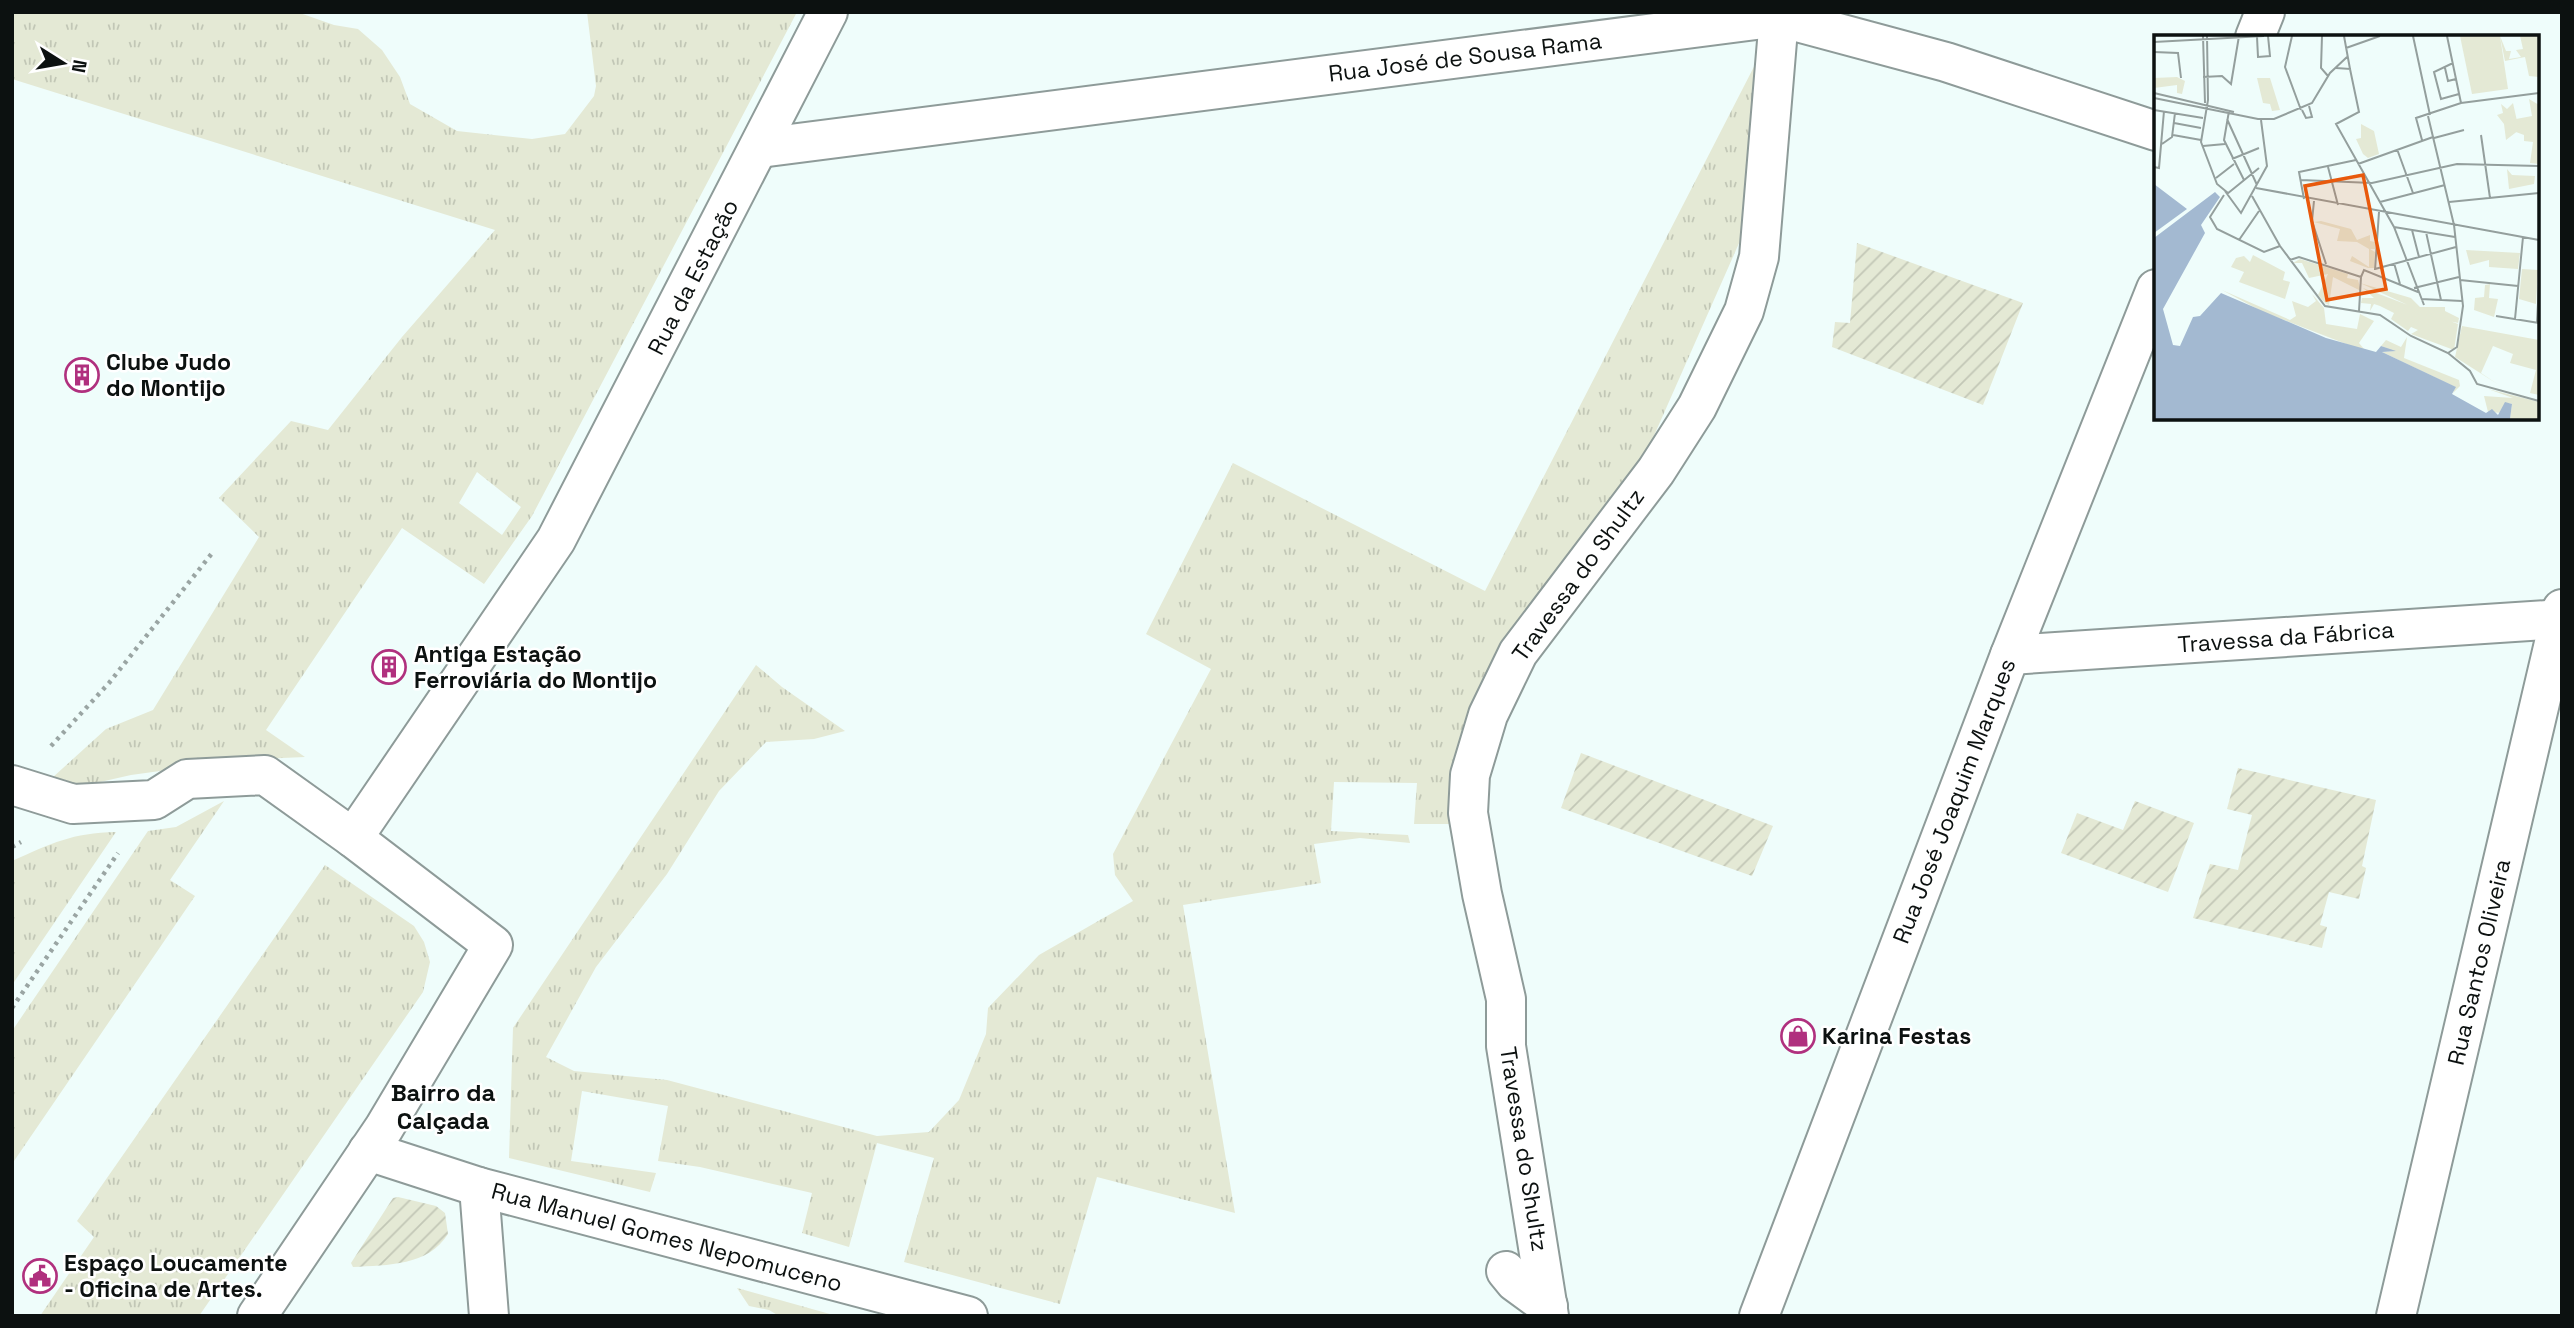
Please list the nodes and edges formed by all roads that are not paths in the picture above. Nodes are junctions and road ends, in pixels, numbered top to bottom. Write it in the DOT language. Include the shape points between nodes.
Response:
graph roads {
  1 [pos="828,12"];
  2 [pos="2265,12"];
  3 [pos="1779,17"];
  4 [pos="2256,35"];
  5 [pos="2154,130"];
  6 [pos="760,148"];
  7 [pos="2154,294"];
  8 [pos="2561,616"];
  9 [pos="2010,655"];
  10 [pos="20,787"];
  11 [pos="353,838"];
  12 [pos="368,1151"];
  13 [pos="478,1187"];
  14 [pos="1506,1270"];
  15 [pos="1549,1311"];
  16 [pos="257,1316"];
  17 [pos="489,1316"];
  18 [pos="968,1316"];
  19 [pos="1759,1316"];
  20 [pos="2396,1316"];
  1 -- 6 [label="street, Rua da Estação"];
  2 -- 4 [label="street"];
  3 -- 5 [label="street, Rua José de Sousa Rama" via="1946,62"];
  3 -- 6 [label="street, Rua José de Sousa Rama"];
  3 -- 15 [label="street, Travessa do Shultz" via="1759,257 1744,311 1697,407 1656,471 1518,653 1488,715 1470,775 1468,813 1506,999 1506,1046"];
  6 -- 11 [label="street, Rua da Estação" via="556,540"];
  7 -- 9 [label="street, Rua José Joaquim Marques"];
  8 -- 9 [label="street, Travessa da Fábrica"];
  8 -- 20 [label="street, Rua Santos Oliveira"];
  9 -- 19 [label="street, Rua José Joaquim Marques"];
  10 -- 11 [label="street" via="73,804 154,800 187,779 265,775"];
  11 -- 12 [label="street" via="493,945"];
  12 -- 13 [label="street, Rua Manuel Gomes Nepomuceno"];
  12 -- 16 [label="street"];
  13 -- 17 [label="street"];
  13 -- 18 [label="street, Rua Manuel Gomes Nepomuceno"];
  14 -- 15 [label="street"];
}
